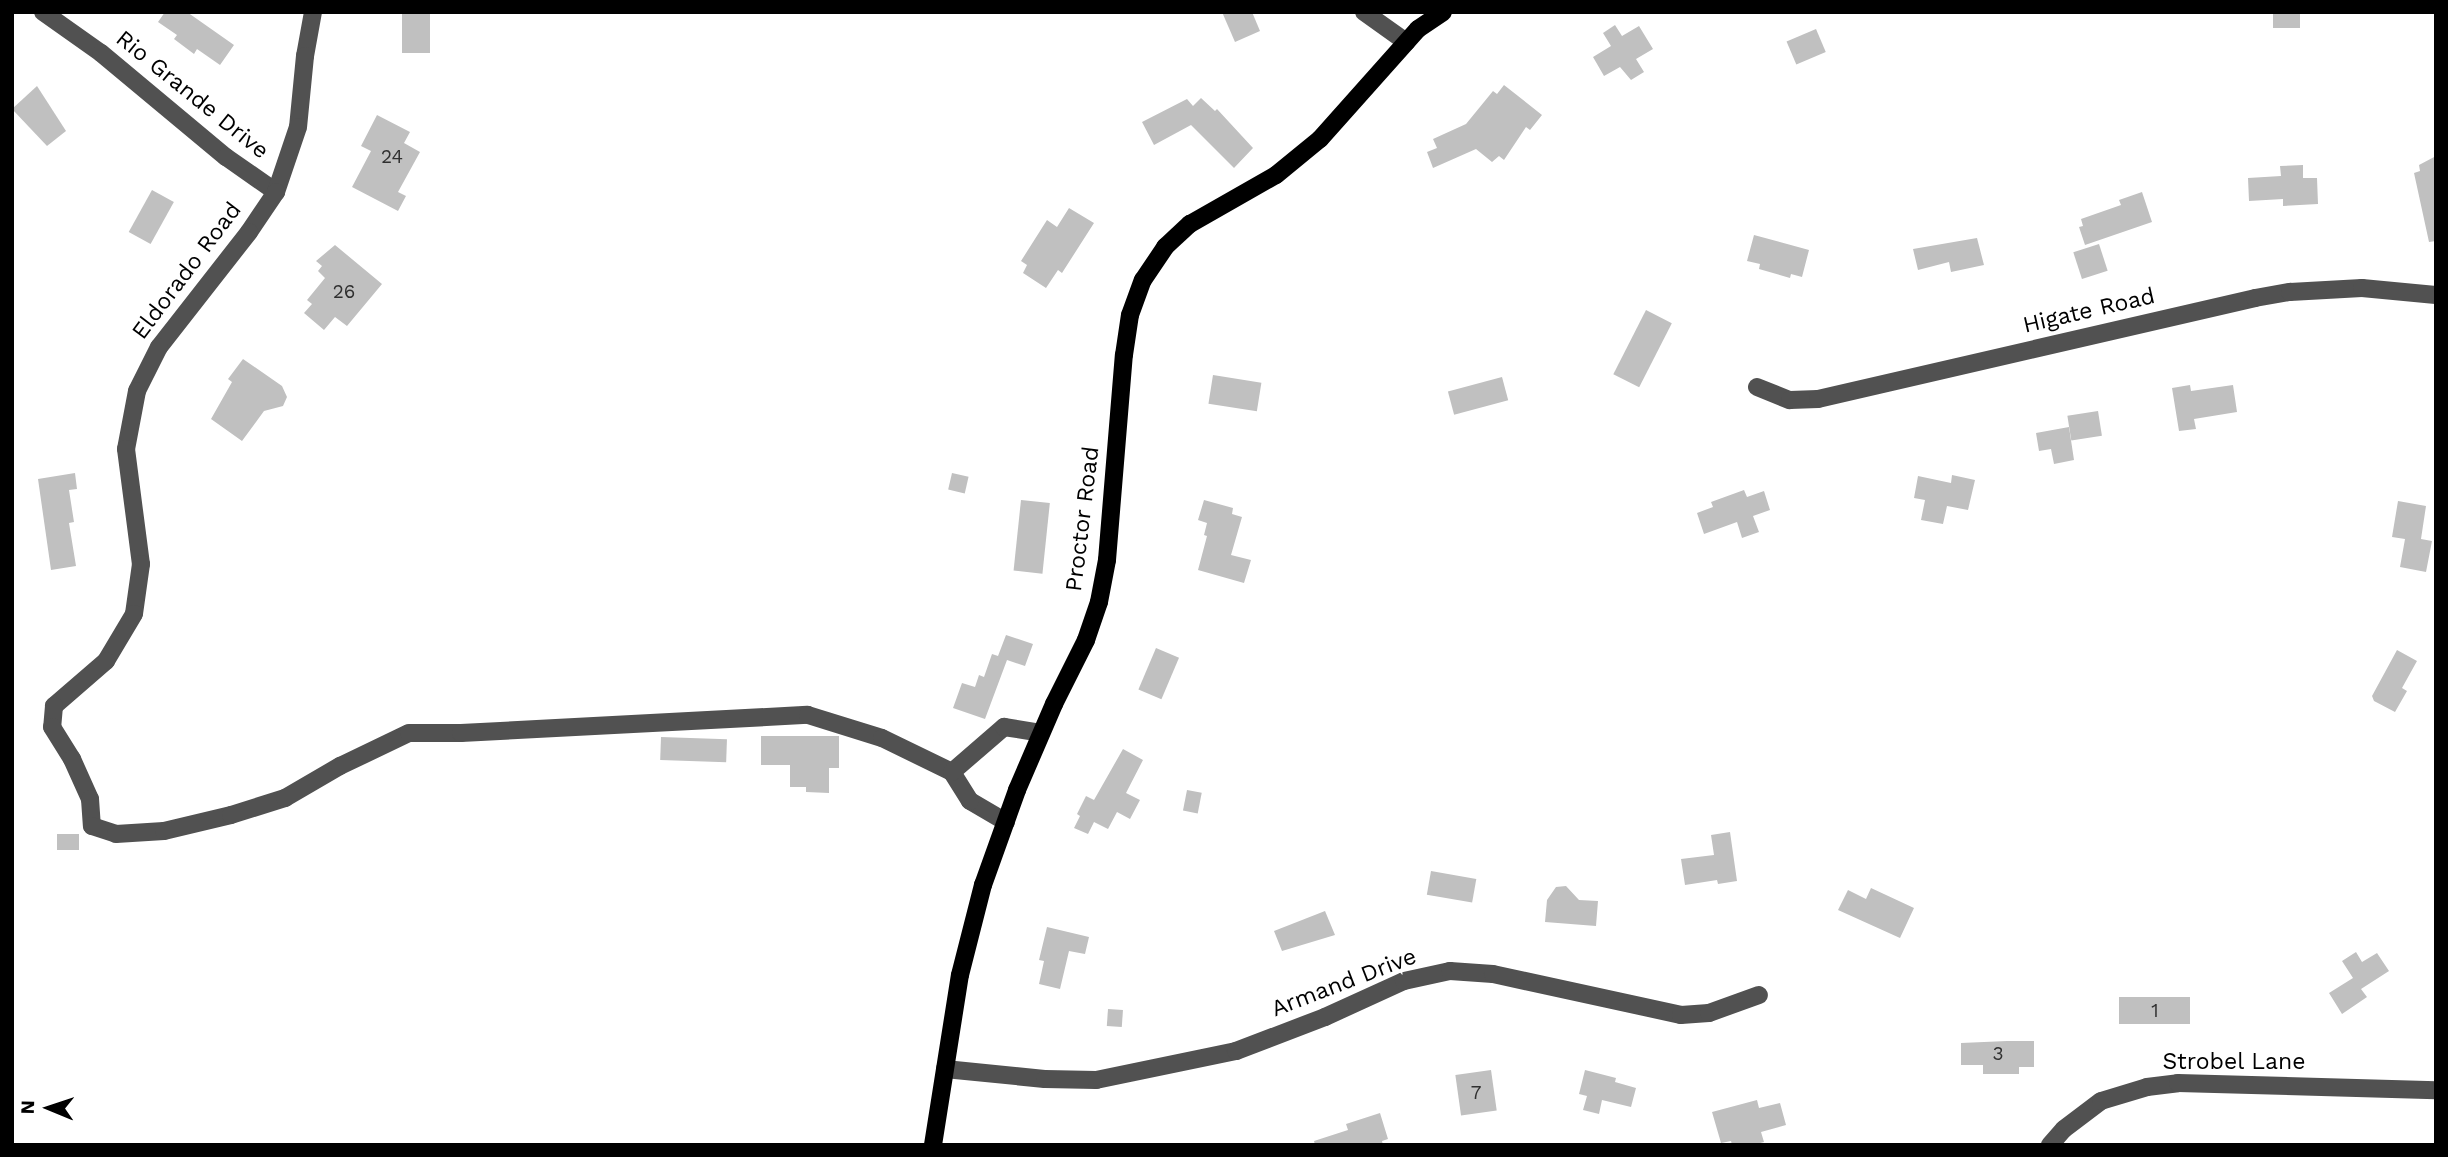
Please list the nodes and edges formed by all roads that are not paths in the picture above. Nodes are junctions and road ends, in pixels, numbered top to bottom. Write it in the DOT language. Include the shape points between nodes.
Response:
graph roads {
  1 [pos="43,12"];
  2 [pos="313,12"];
  3 [pos="1364,12"];
  4 [pos="1443,12"];
  5 [pos="1406,42"];
  6 [pos="276,192"];
  7 [pos="2436,295"];
  8 [pos="1757,387"];
  9 [pos="1041,733"];
  10 [pos="952,772"];
  11 [pos="1006,822"];
  12 [pos="1759,995"];
  13 [pos="945,1069"];
  14 [pos="2436,1090"];
  15 [pos="933,1145"];
  16 [pos="2050,1145"];
  1 -- 6 [label="street, Rio Grande Drive"];
  2 -- 6 [label="street, Eldorado Road" via="298,127"];
  3 -- 5 [label="street"];
  4 -- 5 [label="main road, Proctor Road"];
  5 -- 9 [label="main road, Proctor Road" via="1320,139 1276,175 1190,224 1165,247 1143,280 1130,315 1124,355 1107,560 1099,602"];
  6 -- 10 [label="street, Eldorado Road" via="159,347 137,391 126,449 141,564 134,614 106,661 54,706 52,727 90,799 92,826 116,834 164,831 231,815 285,797 409,733 808,715 882,738"];
  7 -- 8 [label="street, Higate Road" via="2362,288 2290,292 1818,399 1790,400"];
  9 -- 10 [label="street" via="1004,727"];
  9 -- 11 [label="main road, Proctor Road"];
  10 -- 11 [label="street" via="970,802"];
  11 -- 13 [label="main road, Proctor Road" via="960,975"];
  12 -- 13 [label="street, Armand Drive" via="1709,1013 1681,1015 1493,974 1450,971 1404,981 1236,1051 1108,1077 1045,1079"];
  13 -- 15 [label="main road, Proctor Road"];
  14 -- 16 [label="street, Strobel Lane" via="2178,1083 2147,1087 2101,1101"];
}
